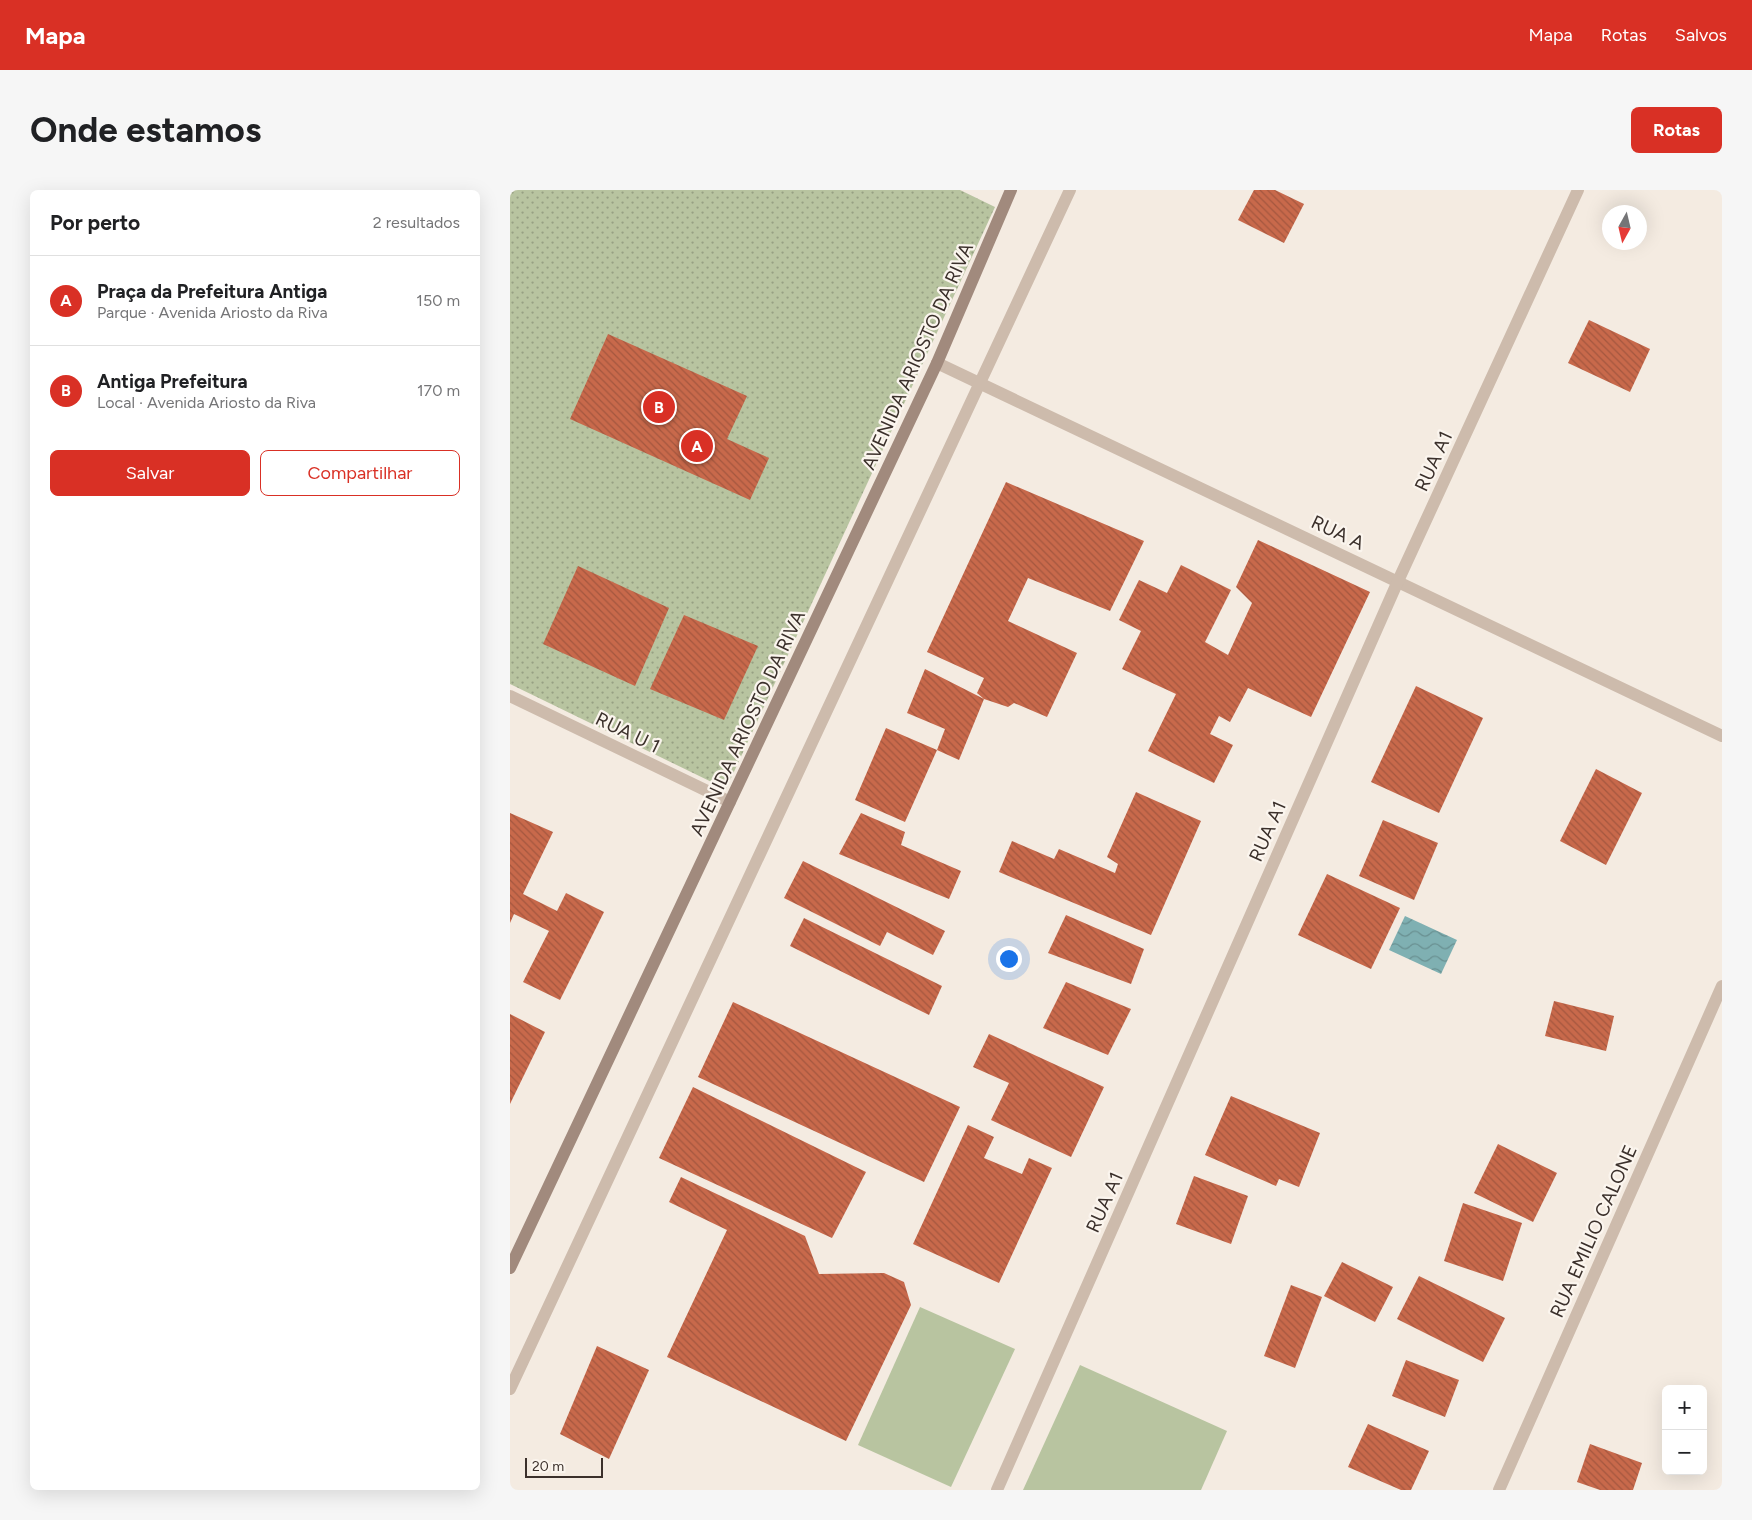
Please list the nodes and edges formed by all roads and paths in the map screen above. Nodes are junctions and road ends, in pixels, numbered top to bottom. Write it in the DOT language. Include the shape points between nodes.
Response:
graph roads {
  1 [pos="1011,190"];
  2 [pos="1070,190"];
  3 [pos="1578,190"];
  4 [pos="937,363"];
  5 [pos="980,383"];
  6 [pos="1398,581"];
  7 [pos="510,696"];
  8 [pos="1722,736"];
  9 [pos="730,802"];
  10 [pos="1722,986"];
  11 [pos="510,1268"];
  12 [pos="510,1389"];
  13 [pos="997,1490"];
  14 [pos="1499,1490"];
  1 -- 4 [label="street, AVENIDA ARIOSTO DA RIVA"];
  2 -- 5 [label="street"];
  3 -- 6 [label="street, RUA A1"];
  4 -- 5 [label="street, RUA A"];
  4 -- 9 [label="street, AVENIDA ARIOSTO DA RIVA"];
  5 -- 6 [label="street, RUA A"];
  5 -- 12 [label="street"];
  6 -- 8 [label="street, RUA A"];
  6 -- 13 [label="street, RUA A1"];
  7 -- 9 [label="street, RUA U 1"];
  9 -- 11 [label="street, AVENIDA ARIOSTO DA RIVA"];
  10 -- 14 [label="street, RUA EMILIO CALONE"];
}
